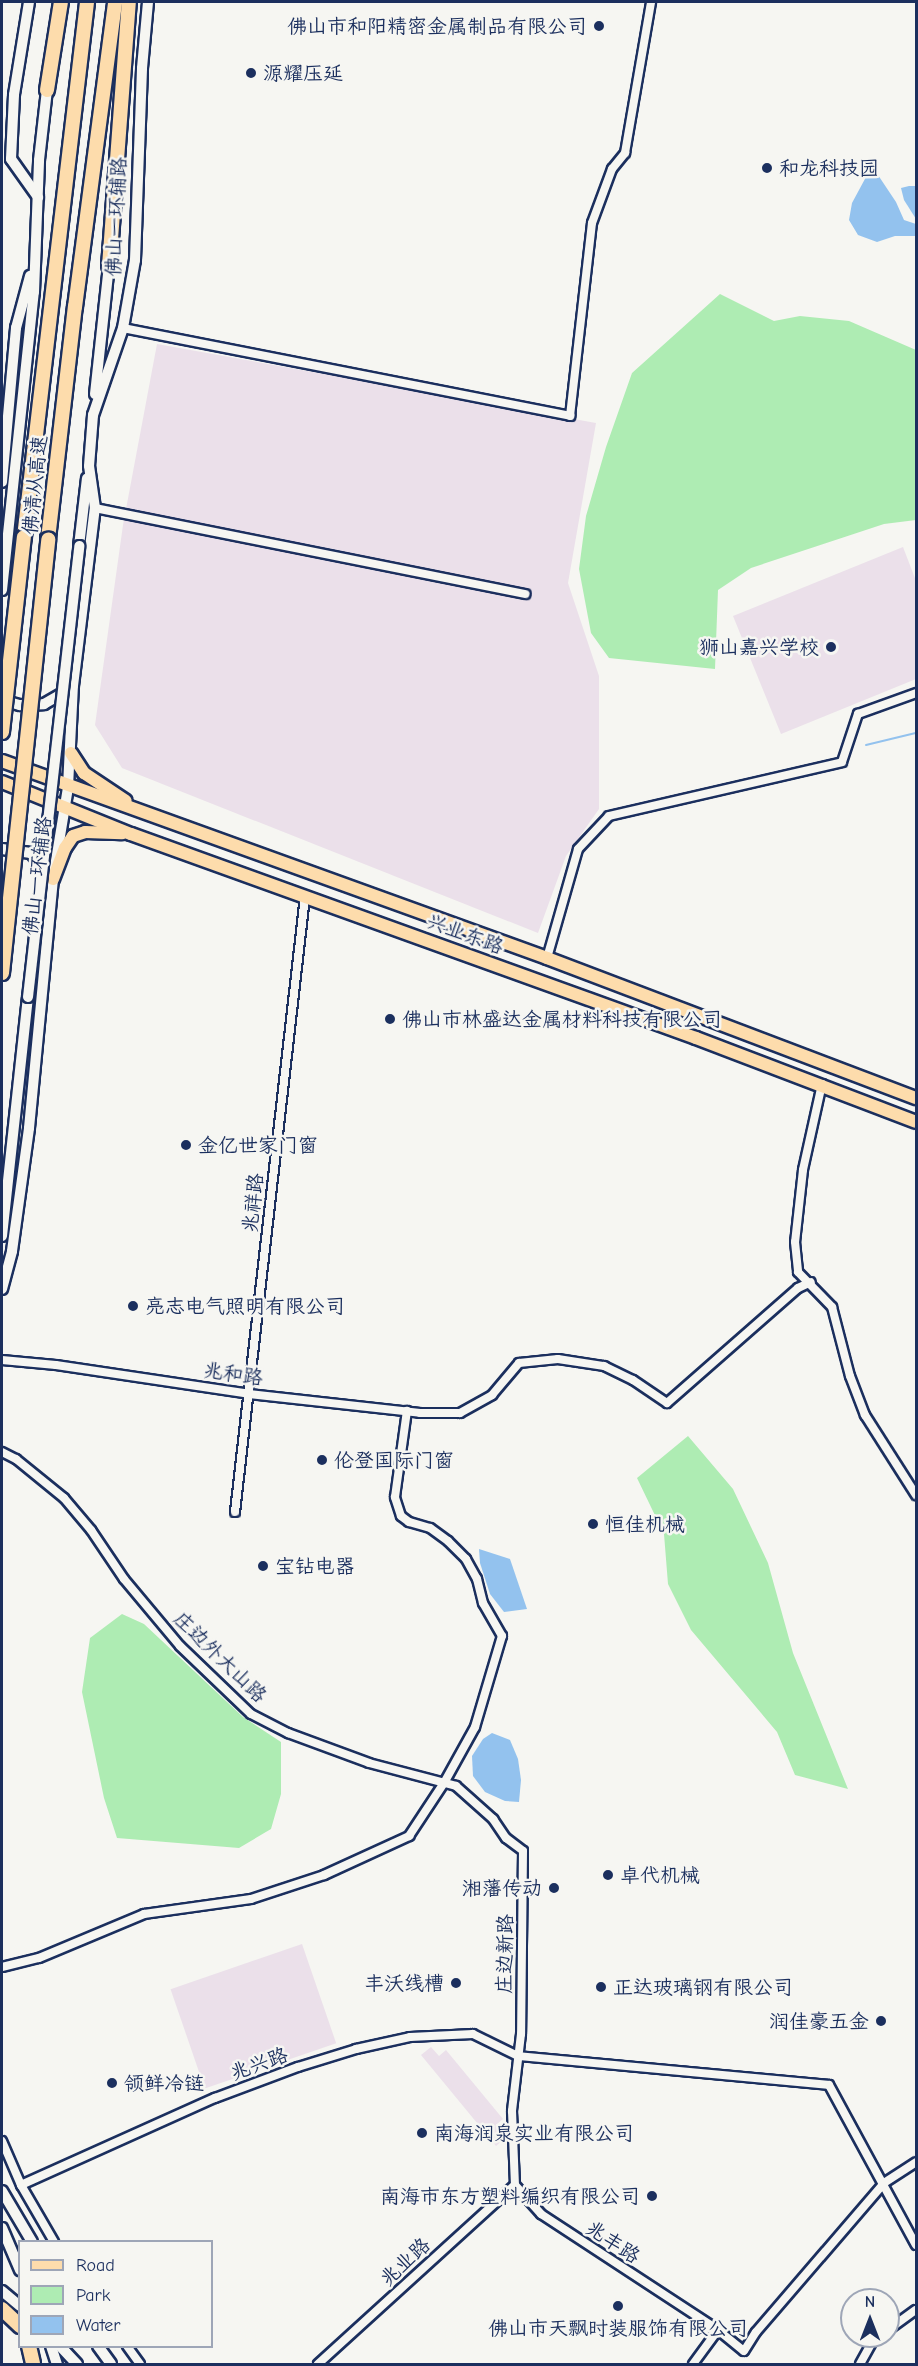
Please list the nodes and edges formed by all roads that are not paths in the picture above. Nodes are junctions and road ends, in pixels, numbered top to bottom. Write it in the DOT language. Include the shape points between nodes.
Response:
graph roads {
  1 [pos="29,2"];
  2 [pos="62,2"];
  3 [pos="87,2"];
  4 [pos="115,2"];
  5 [pos="129,2"];
  6 [pos="148,2"];
  7 [pos="651,2"];
  8 [pos="47,90"];
  9 [pos="38,197"];
  10 [pos="35,256"];
  11 [pos="109,267"];
  12 [pos="123,328"];
  13 [pos="7,395"];
  14 [pos="93,415"];
  15 [pos="88,466"];
  16 [pos="2,482"];
  17 [pos="95,508"];
  18 [pos="2,590"];
  19 [pos="525,594"];
  20 [pos="73,686"];
  21 [pos="916,693"];
  22 [pos="2,700"];
  23 [pos="2,732"];
  24 [pos="71,753"];
  25 [pos="2,761"];
  26 [pos="2,782"];
  27 [pos="69,788"];
  28 [pos="64,805"];
  29 [pos="150,816"];
  30 [pos="131,834"];
  31 [pos="2,849"];
  32 [pos="53,879"];
  33 [pos="305,897"];
  34 [pos="547,958"];
  35 [pos="2,973"];
  36 [pos="822,1084"];
  37 [pos="916,1098"];
  38 [pos="916,1120"];
  39 [pos="2,1236"];
  40 [pos="811,1282"];
  41 [pos="2,1289"];
  42 [pos="2,1360"];
  43 [pos="249,1394"];
  44 [pos="407,1411"];
  45 [pos="2,1452"];
  46 [pos="916,1495"];
  47 [pos="235,1512"];
  48 [pos="444,1783"];
  49 [pos="523,1851"];
  50 [pos="2,1967"];
  51 [pos="518,2056"];
  52 [pos="2,2141"];
  53 [pos="916,2162"];
  54 [pos="884,2182"];
  55 [pos="21,2185"];
  56 [pos="515,2185"];
  57 [pos="2,2190"];
  58 [pos="2,2228"];
  59 [pos="31,2240"];
  60 [pos="53,2240"];
  61 [pos="916,2245"];
  62 [pos="18,2265"];
  63 [pos="2,2291"];
  64 [pos="18,2304"];
  65 [pos="2,2309"];
  66 [pos="916,2310"];
  67 [pos="900,2321"];
  68 [pos="18,2324"];
  69 [pos="718,2330"];
  70 [pos="29,2348"];
  71 [pos="52,2348"];
  72 [pos="62,2348"];
  73 [pos="99,2348"];
  74 [pos="128,2348"];
  75 [pos="869,2348"];
  76 [pos="865,2355"];
  77 [pos="33,2364"];
  78 [pos="57,2364"];
  79 [pos="77,2364"];
  80 [pos="111,2364"];
  81 [pos="140,2364"];
  82 [pos="318,2364"];
  83 [pos="693,2364"];
  84 [pos="860,2364"];
  85 [pos="868,2364"];
  1 -- 9 [label="main road" via="14,95 11,159"];
  2 -- 8 [label="highway"];
  3 -- 23 [label="highway, 佛清从高速, bridge"];
  4 -- 35 [label="highway, 佛清从高速, bridge" via="48,539"];
  5 -- 11 [label="highway"];
  6 -- 12 [label="main road, 佛山一环辅路" via="135,260"];
  7 -- 12 [label="street" via="625,153 612,169 592,223 570,416"];
  8 -- 9 [label="main road"];
  9 -- 10 [label="main road"];
  10 -- 13 [label="main road" via="16,328"];
  10 -- 18 [label="main road"];
  11 -- 14 [label="main road"];
  12 -- 14 [label="main road, 佛山一环辅路"];
  13 -- 16 [label="main road"];
  14 -- 15 [label="main road, 佛山一环辅路"];
  15 -- 17 [label="main road, 佛山一环辅路"];
  15 -- 39 [label="main road, 佛山一环辅路, bridge"];
  17 -- 19 [label="street"];
  17 -- 20 [label="main road, 佛山一环辅路"];
  20 -- 22 [label="main road" via="44,704 20,705"];
  20 -- 24 [label="main road, 佛山一环辅路"];
  21 -- 34 [label="street" via="858,714 842,762 609,816 578,849"];
  24 -- 27 [label="main road, 佛山一环辅路"];
  24 -- 29 [label="main road" via="97,784"];
  25 -- 27 [label="main road, 兴业东路"];
  26 -- 28 [label="main road, 兴业东路"];
  27 -- 28 [label="main road, 佛山一环辅路"];
  27 -- 29 [label="main road, 兴业东路"];
  28 -- 30 [label="main road, 兴业东路"];
  28 -- 32 [label="main road, 佛山一环辅路"];
  29 -- 34 [label="main road, 兴业东路"];
  30 -- 32 [label="main road" via="96,831 73,836"];
  30 -- 33 [label="main road, 兴业东路"];
  31 -- 32 [label="main road" via="31,853"];
  32 -- 41 [label="main road, 佛山一环辅路" via="28,1128 12,1251"];
  33 -- 36 [label="main road, 兴业东路"];
  33 -- 43 [label="street, 兆祥路"];
  34 -- 37 [label="main road, 兴业东路"];
  36 -- 38 [label="main road, 兴业东路"];
  36 -- 40 [label="street" via="803,1170 795,1242 798,1272"];
  40 -- 44 [label="street, 兆和路" via="798,1288 667,1403 604,1365 558,1359 519,1363 492,1395 460,1413"];
  40 -- 46 [label="street" via="832,1307 865,1415"];
  42 -- 43 [label="street, 兆和路"];
  43 -- 44 [label="street, 兆和路"];
  43 -- 47 [label="street, 兆祥路"];
  44 -- 48 [label="street" via="395,1497 401,1516 430,1528 466,1559 477,1579 483,1603 502,1636 475,1727"];
  45 -- 48 [label="street, 庄边外大山路" via="64,1498 180,1646 251,1714 288,1733 369,1763"];
  48 -- 49 [label="street, 庄边外大山路" via="456,1786"];
  48 -- 50 [label="street" via="409,1836 324,1875 251,1899 144,1914 39,1958"];
  49 -- 51 [label="street, 庄边新路"];
  51 -- 54 [label="street" via="829,2085"];
  51 -- 55 [label="street, 兆兴路" via="472,2034 410,2037 356,2049 215,2098"];
  51 -- 56 [label="street" via="512,2110"];
  52 -- 55 [label="street"];
  53 -- 54 [label="street"];
  54 -- 61 [label="street"];
  54 -- 69 [label="street, 兆丰路" via="744,2350"];
  55 -- 60 [label="street"];
  56 -- 69 [label="street, 兆丰路" via="541,2214"];
  56 -- 82 [label="street, 兆业路"];
  57 -- 59 [label="main road"];
  58 -- 62 [label="main road"];
  63 -- 64 [label="main road"];
  65 -- 68 [label="highway"];
  66 -- 67 [label="street"];
  69 -- 83 [label="street"];
  70 -- 77 [label="highway"];
  71 -- 78 [label="main road"];
  72 -- 79 [label="main road"];
  73 -- 80 [label="main road"];
  74 -- 81 [label="street"];
  75 -- 76 [label="street"];
  76 -- 84 [label="street"];
  76 -- 85 [label="street"];
}
